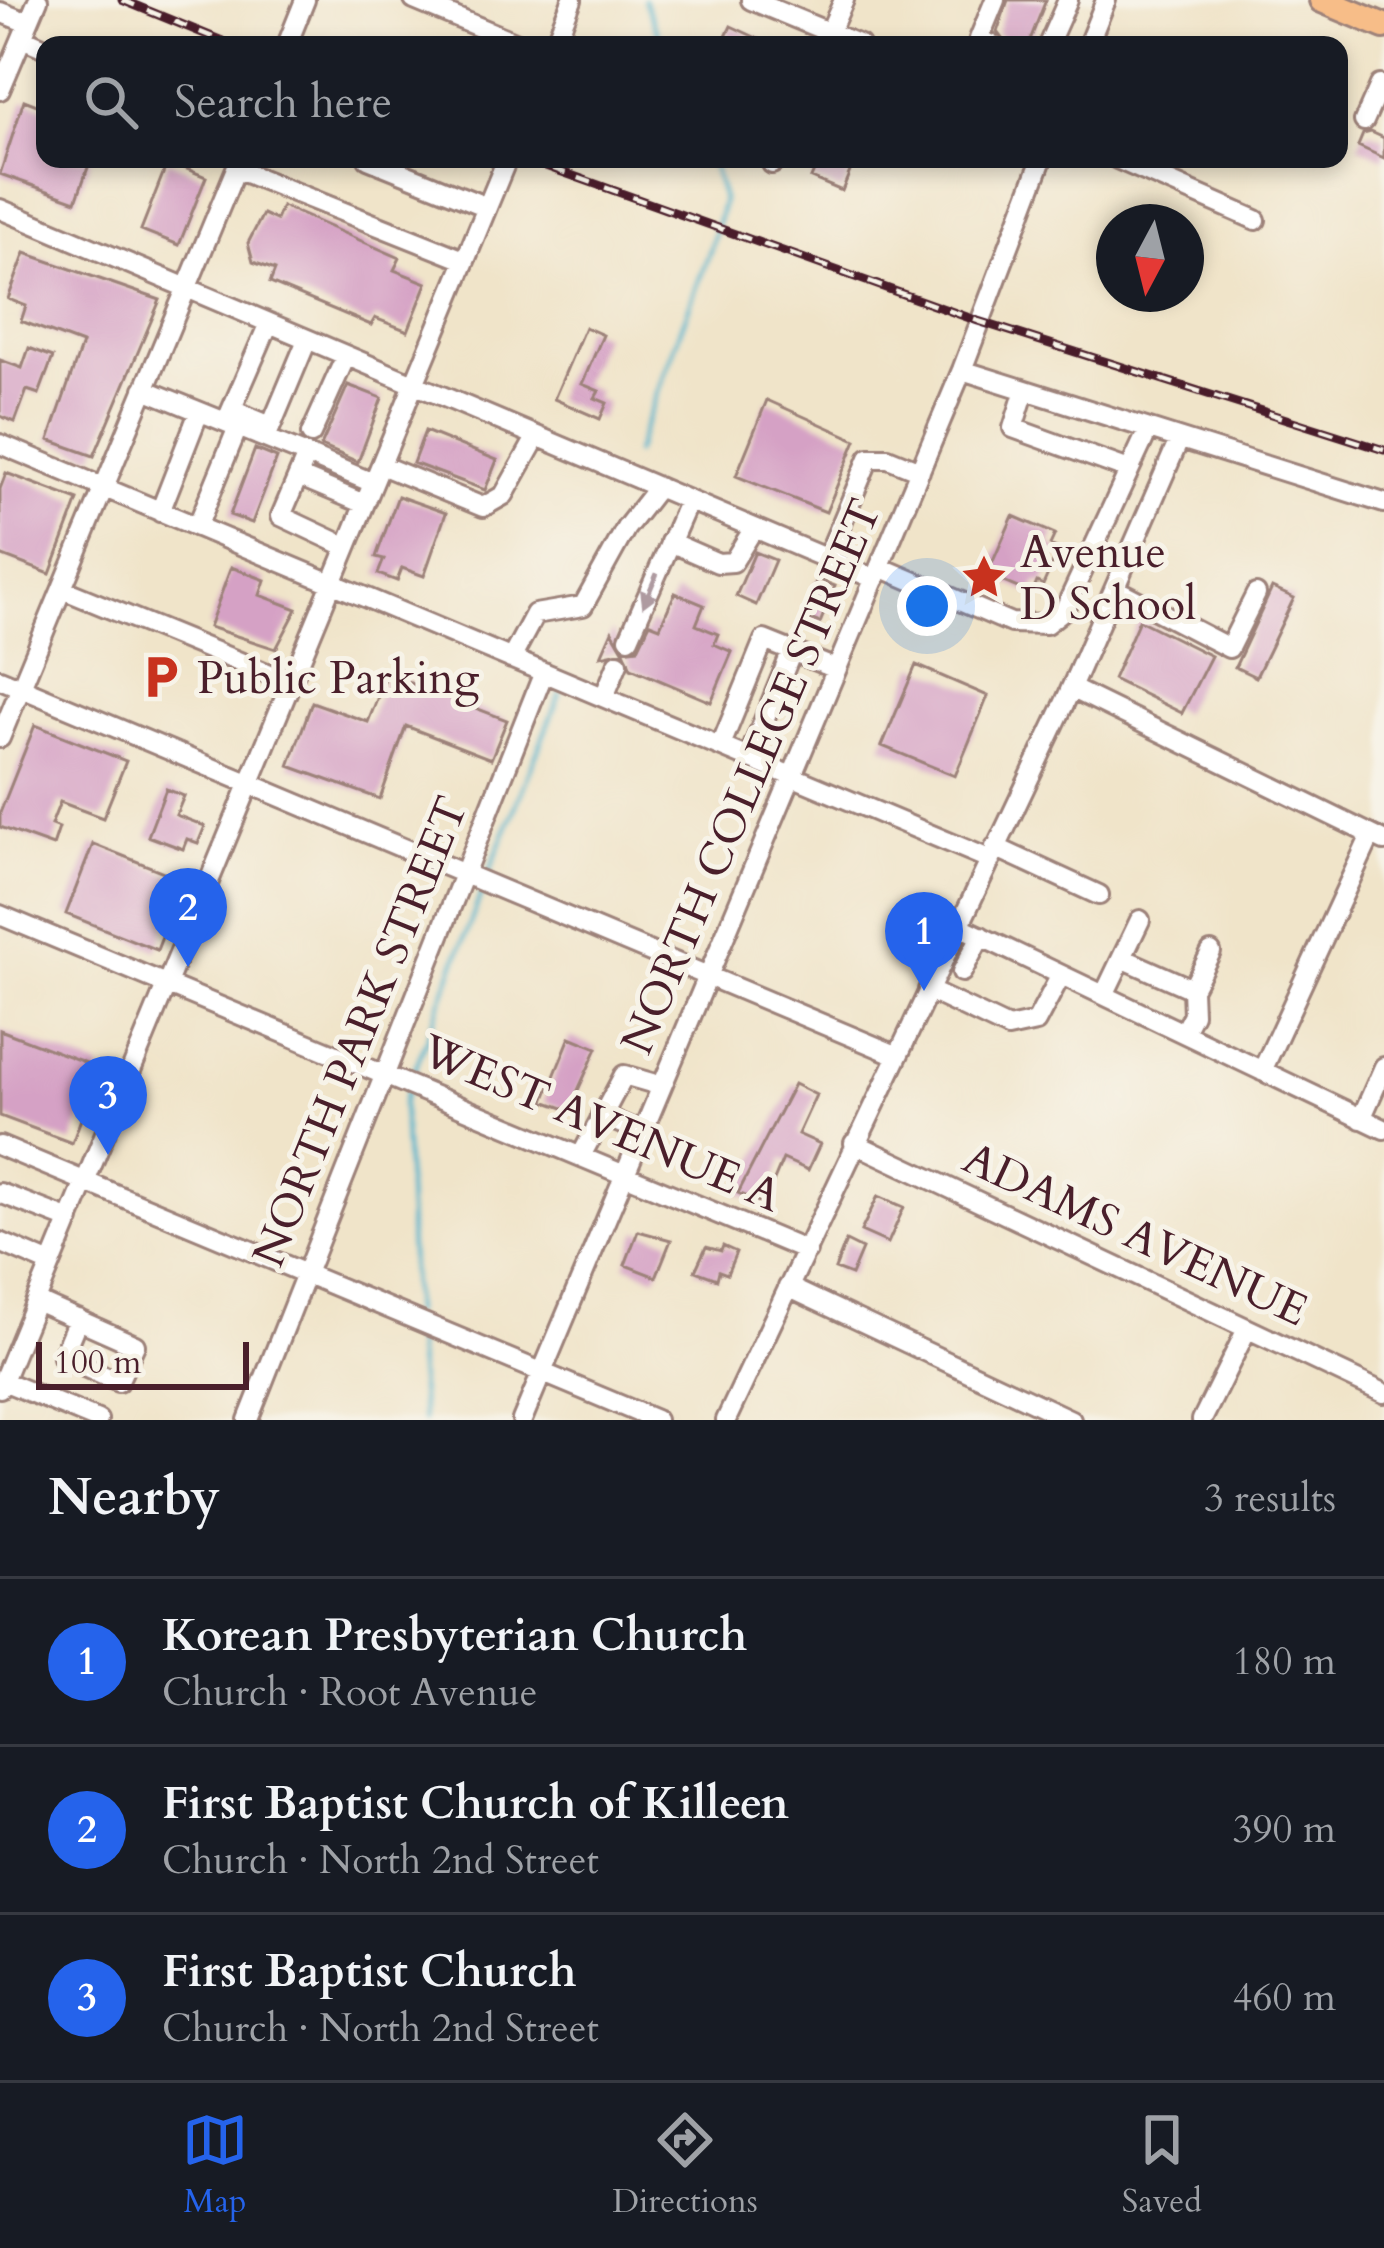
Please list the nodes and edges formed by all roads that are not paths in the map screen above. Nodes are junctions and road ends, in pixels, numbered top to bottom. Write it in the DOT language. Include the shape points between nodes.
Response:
graph roads {
  1 [pos="38,0"];
  2 [pos="305,0"];
  3 [pos="414,0"];
  4 [pos="572,0"];
  5 [pos="752,0"];
  6 [pos="844,0"];
  7 [pos="994,0"];
  8 [pos="1068,0"];
  9 [pos="1105,0"];
  10 [pos="1322,0"];
  11 [pos="0,12"];
  12 [pos="1384,26"];
  13 [pos="25,31"];
  14 [pos="291,36"];
  15 [pos="500,36"];
  16 [pos="558,36"];
  17 [pos="823,36"];
  18 [pos="828,36"];
  19 [pos="980,36"];
  20 [pos="1052,36"];
  21 [pos="1091,36"];
  22 [pos="36,40"];
  23 [pos="5,64"];
  24 [pos="1383,83"];
  25 [pos="0,90"];
  26 [pos="1364,121"];
  27 [pos="236,168"];
  28 [pos="247,168"];
  29 [pos="390,168"];
  30 [pos="503,168"];
  31 [pos="1039,168"];
  32 [pos="1138,168"];
  33 [pos="487,207"];
  34 [pos="0,209"];
  35 [pos="1256,220"];
  36 [pos="464,260"];
  37 [pos="185,289"];
  38 [pos="268,323"];
  39 [pos="307,340"];
  40 [pos="346,356"];
  41 [pos="962,370"];
  42 [pos="414,384"];
  43 [pos="144,389"];
  44 [pos="1025,390"];
  45 [pos="200,412"];
  46 [pos="232,420"];
  47 [pos="1148,430"];
  48 [pos="268,432"];
  49 [pos="310,434"];
  50 [pos="537,436"];
  51 [pos="1180,440"];
  52 [pos="0,444"];
  53 [pos="307,455"];
  54 [pos="1129,470"];
  55 [pos="920,471"];
  56 [pos="377,474"];
  57 [pos="298,476"];
  58 [pos="658,487"];
  59 [pos="103,488"];
  60 [pos="689,500"];
  61 [pos="1384,503"];
  62 [pos="364,505"];
  63 [pos="160,512"];
  64 [pos="197,527"];
  65 [pos="754,528"];
  66 [pos="670,542"];
  67 [pos="347,547"];
  68 [pos="827,559"];
  69 [pos="878,573"];
  70 [pos="332,584"];
  71 [pos="62,589"];
  72 [pos="1117,590"];
  73 [pos="1256,594"];
  74 [pos="629,638"];
  75 [pos="792,651"];
  76 [pos="512,658"];
  77 [pos="618,663"];
  78 [pos="836,669"];
  79 [pos="544,672"];
  80 [pos="0,679"];
  81 [pos="291,683"];
  82 [pos="21,688"];
  83 [pos="1072,688"];
  84 [pos="604,697"];
  85 [pos="0,739"];
  86 [pos="721,745"];
  87 [pos="749,757"];
  88 [pos="790,774"];
  89 [pos="250,783"];
  90 [pos="1377,838"];
  91 [pos="992,853"];
  92 [pos="470,874"];
  93 [pos="1099,895"];
  94 [pos="0,915"];
  95 [pos="1140,920"];
  96 [pos="959,926"];
  97 [pos="981,936"];
  98 [pos="1211,952"];
  99 [pos="1122,958"];
  100 [pos="962,972"];
  101 [pos="706,975"];
  102 [pos="1061,975"];
  103 [pos="166,984"];
  104 [pos="1192,989"];
  105 [pos="928,990"];
  106 [pos="1104,995"];
  107 [pos="1183,1034"];
  108 [pos="896,1054"];
  109 [pos="1384,1067"];
  110 [pos="1262,1071"];
  111 [pos="390,1076"];
  112 [pos="662,1086"];
  113 [pos="601,1115"];
  114 [pos="1361,1119"];
  115 [pos="1384,1130"];
  116 [pos="643,1133"];
  117 [pos="854,1143"];
  118 [pos="0,1146"];
  119 [pos="581,1156"];
  120 [pos="626,1175"];
  121 [pos="85,1181"];
  122 [pos="0,1193"];
  123 [pos="70,1220"];
  124 [pos="0,1242"];
  125 [pos="807,1250"];
  126 [pos="52,1264"];
  127 [pos="305,1273"];
  128 [pos="788,1287"];
  129 [pos="36,1301"];
  130 [pos="78,1319"];
  131 [pos="1246,1329"];
  132 [pos="542,1372"];
  133 [pos="2,1385"];
  134 [pos="1384,1394"];
  135 [pos="98,1420"];
  136 [pos="248,1420"];
  137 [pos="522,1420"];
  138 [pos="656,1420"];
  139 [pos="726,1420"];
  140 [pos="1071,1420"];
  141 [pos="1202,1420"];
  1 -- 13 [label="street"];
  2 -- 14 [label="street"];
  3 -- 15 [label="street"];
  4 -- 16 [label="street"];
  5 -- 17 [label="street"];
  6 -- 18 [label="street"];
  7 -- 19 [label="street"];
  8 -- 20 [label="street"];
  9 -- 21 [label="street"];
  10 -- 12 [label="main road"];
  11 -- 13 [label="street"];
  13 -- 22 [label="street"];
  13 -- 23 [label="street"];
  23 -- 25 [label="street"];
  24 -- 26 [label="street"];
  27 -- 37 [label="street"];
  28 -- 36 [label="street"];
  29 -- 33 [label="street"];
  30 -- 33 [label="street"];
  31 -- 41 [label="street, NORTH COLLEGE STREET"];
  32 -- 35 [label="street"];
  33 -- 36 [label="street"];
  34 -- 37 [label="street"];
  36 -- 42 [label="street"];
  37 -- 38 [label="street"];
  37 -- 43 [label="street"];
  38 -- 39 [label="street"];
  38 -- 46 [label="street"];
  39 -- 40 [label="street"];
  39 -- 48 [label="street"];
  40 -- 42 [label="street"];
  40 -- 49 [label="street"];
  41 -- 44 [label="street"];
  41 -- 55 [label="street, NORTH COLLEGE STREET"];
  42 -- 50 [label="street"];
  42 -- 56 [label="street"];
  43 -- 45 [label="street"];
  43 -- 59 [label="street"];
  44 -- 47 [label="street"];
  44 -- 54 [label="street" via="1013,428"];
  45 -- 46 [label="street"];
  45 -- 63 [label="street"];
  46 -- 48 [label="street"];
  46 -- 64 [label="street"];
  47 -- 51 [label="street"];
  47 -- 54 [label="street"];
  48 -- 53 [label="street"];
  50 -- 56 [label="street" via="503,495 483,507"];
  50 -- 58 [label="street"];
  51 -- 61 [label="street"];
  51 -- 72 [label="street"];
  52 -- 59 [label="street"];
  53 -- 56 [label="street"];
  53 -- 57 [label="street"];
  54 -- 69 [label="street" via="1064,610 1046,624 1011,622"];
  55 -- 68 [label="street" via="869,458"];
  55 -- 69 [label="street, NORTH COLLEGE STREET"];
  56 -- 62 [label="street"];
  57 -- 62 [label="street"];
  57 -- 67 [label="street" via="281,516"];
  58 -- 60 [label="street"];
  58 -- 76 [label="street" via="626,528 590,599 535,614"];
  59 -- 63 [label="street"];
  59 -- 71 [label="street"];
  60 -- 65 [label="street"];
  60 -- 66 [label="street"];
  62 -- 67 [label="street"];
  63 -- 64 [label="street"];
  64 -- 70 [label="street"];
  65 -- 66 [label="street" via="733,562"];
  65 -- 68 [label="street"];
  66 -- 74 [label="street, one-way"];
  67 -- 70 [label="street"];
  68 -- 69 [label="street"];
  69 -- 78 [label="street, NORTH COLLEGE STREET"];
  70 -- 76 [label="street"];
  70 -- 81 [label="street"];
  71 -- 81 [label="street"];
  71 -- 82 [label="street"];
  72 -- 73 [label="street" via="1229,647"];
  72 -- 83 [label="street"];
  75 -- 78 [label="street"];
  75 -- 86 [label="street" via="764,640"];
  75 -- 87 [label="street"];
  76 -- 79 [label="street"];
  77 -- 84 [label="street"];
  78 -- 88 [label="street, NORTH COLLEGE STREET"];
  79 -- 84 [label="street"];
  79 -- 92 [label="street, NORTH PARK STREET"];
  80 -- 82 [label="street"];
  81 -- 89 [label="street"];
  82 -- 85 [label="street"];
  82 -- 89 [label="street"];
  83 -- 90 [label="street"];
  83 -- 91 [label="street"];
  84 -- 86 [label="street"];
  86 -- 87 [label="street"];
  87 -- 88 [label="street"];
  88 -- 91 [label="street"];
  88 -- 101 [label="street, NORTH COLLEGE STREET"];
  89 -- 92 [label="street"];
  89 -- 103 [label="street"];
  90 -- 110 [label="street"];
  91 -- 93 [label="street"];
  91 -- 96 [label="street"];
  92 -- 101 [label="street"];
  92 -- 111 [label="street, NORTH PARK STREET"];
  94 -- 103 [label="street, WEST AVENUE A"];
  95 -- 99 [label="street"];
  96 -- 97 [label="street"];
  96 -- 105 [label="street"];
  97 -- 100 [label="street"];
  97 -- 102 [label="street"];
  98 -- 104 [label="street"];
  99 -- 104 [label="street"];
  99 -- 106 [label="street"];
  101 -- 108 [label="street"];
  101 -- 112 [label="street, NORTH COLLEGE STREET"];
  102 -- 105 [label="street" via="1036,1022 1008,1028"];
  102 -- 106 [label="street"];
  103 -- 111 [label="street, WEST AVENUE A"];
  103 -- 121 [label="street"];
  104 -- 107 [label="street"];
  105 -- 108 [label="street"];
  106 -- 107 [label="street"];
  107 -- 110 [label="street"];
  108 -- 117 [label="street"];
  109 -- 114 [label="street"];
  110 -- 114 [label="street"];
  111 -- 119 [label="street, WEST AVENUE A"];
  111 -- 127 [label="street, NORTH PARK STREET"];
  112 -- 113 [label="street" via="623,1075"];
  112 -- 116 [label="street, NORTH COLLEGE STREET"];
  113 -- 116 [label="street"];
  113 -- 119 [label="street"];
  114 -- 115 [label="street"];
  116 -- 120 [label="street, NORTH COLLEGE STREET"];
  117 -- 125 [label="street"];
  117 -- 131 [label="street, ADAMS AVENUE"];
  118 -- 121 [label="street"];
  119 -- 120 [label="street, WEST AVENUE A"];
  120 -- 125 [label="street, WEST AVENUE A"];
  120 -- 132 [label="street, NORTH COLLEGE STREET"];
  121 -- 123 [label="street"];
  121 -- 127 [label="street"];
  122 -- 123 [label="street"];
  123 -- 126 [label="street"];
  124 -- 126 [label="street"];
  125 -- 128 [label="street"];
  126 -- 129 [label="street"];
  127 -- 132 [label="street"];
  127 -- 136 [label="street, NORTH PARK STREET"];
  128 -- 139 [label="street"];
  128 -- 140 [label="street"];
  129 -- 130 [label="street"];
  129 -- 133 [label="street"];
  131 -- 134 [label="street, ADAMS AVENUE"];
  131 -- 141 [label="street"];
  132 -- 137 [label="street, NORTH COLLEGE STREET"];
  132 -- 138 [label="street"];
  133 -- 135 [label="street"];
}
